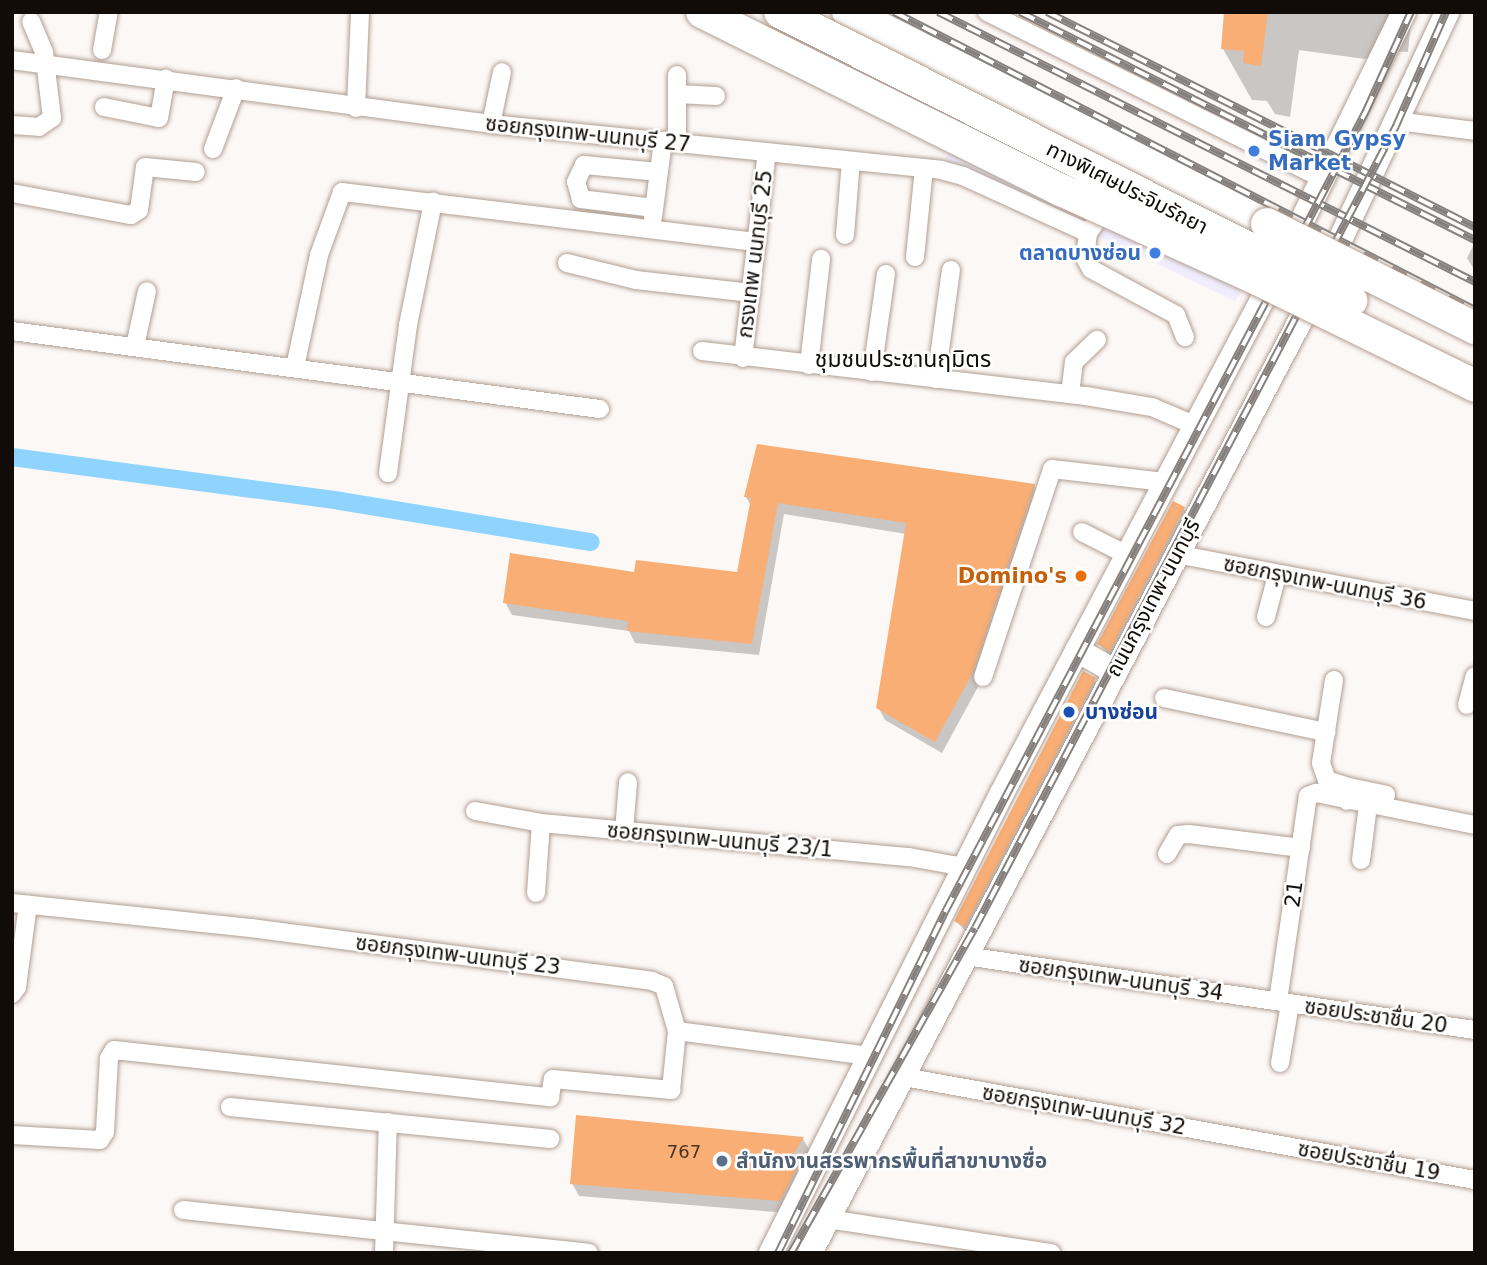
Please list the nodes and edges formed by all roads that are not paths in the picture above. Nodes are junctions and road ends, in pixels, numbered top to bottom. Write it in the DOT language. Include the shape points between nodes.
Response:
graph roads {
  1 [pos="109,12"];
  2 [pos="360,12"];
  3 [pos="702,12"];
  4 [pos="780,12"];
  5 [pos="791,12"];
  6 [pos="848,12"];
  7 [pos="987,12"];
  8 [pos="1404,12"];
  9 [pos="1447,12"];
  10 [pos="32,22"];
  11 [pos="102,50"];
  12 [pos="12,60"];
  13 [pos="43,64"];
  14 [pos="502,72"];
  15 [pos="166,79"];
  16 [pos="236,88"];
  17 [pos="716,96"];
  18 [pos="104,107"];
  19 [pos="356,108"];
  20 [pos="1397,121"];
  21 [pos="491,124"];
  22 [pos="12,125"];
  23 [pos="1475,131"];
  24 [pos="670,142"];
  25 [pos="212,149"];
  26 [pos="767,152"];
  27 [pos="851,161"];
  28 [pos="924,169"];
  29 [pos="196,172"];
  30 [pos="659,172"];
  31 [pos="1323,179"];
  32 [pos="1127,181"];
  33 [pos="12,193"];
  34 [pos="433,202"];
  35 [pos="654,208"];
  36 [pos="652,227"];
  37 [pos="1088,233"];
  38 [pos="845,235"];
  39 [pos="757,242"];
  40 [pos="915,257"];
  41 [pos="821,259"];
  42 [pos="567,263"];
  43 [pos="1279,268"];
  44 [pos="951,270"];
  45 [pos="886,274"];
  46 [pos="1316,290"];
  47 [pos="147,291"];
  48 [pos="751,293"];
  49 [pos="1475,328"];
  50 [pos="12,331"];
  51 [pos="1185,337"];
  52 [pos="1097,340"];
  53 [pos="135,346"];
  54 [pos="702,351"];
  55 [pos="743,358"];
  56 [pos="1475,361"];
  57 [pos="809,365"];
  58 [pos="295,367"];
  59 [pos="872,372"];
  60 [pos="936,379"];
  61 [pos="400,382"];
  62 [pos="1475,386"];
  63 [pos="1070,394"];
  64 [pos="600,409"];
  65 [pos="1194,425"];
  66 [pos="388,473"];
  67 [pos="1164,482"];
  68 [pos="1082,532"];
  69 [pos="1176,554"];
  70 [pos="1127,555"];
  71 [pos="1277,575"];
  72 [pos="1475,611"];
  73 [pos="1266,617"];
  74 [pos="1077,650"];
  75 [pos="1114,671"];
  76 [pos="1475,676"];
  77 [pos="983,677"];
  78 [pos="1334,680"];
  79 [pos="1164,698"];
  80 [pos="1467,705"];
  81 [pos="1326,732"];
  82 [pos="628,782"];
  83 [pos="1348,794"];
  84 [pos="1386,795"];
  85 [pos="1367,805"];
  86 [pos="475,811"];
  87 [pos="541,823"];
  88 [pos="1475,825"];
  89 [pos="624,831"];
  90 [pos="1301,848"];
  91 [pos="1167,854"];
  92 [pos="1361,860"];
  93 [pos="964,867"];
  94 [pos="536,893"];
  95 [pos="20,904"];
  96 [pos="965,957"];
  97 [pos="12,994"];
  98 [pos="1284,1002"];
  99 [pos="1475,1030"];
  100 [pos="677,1031"];
  101 [pos="869,1056"];
  102 [pos="1280,1063"];
  103 [pos="904,1077"];
  104 [pos="230,1107"];
  105 [pos="388,1122"];
  106 [pos="12,1135"];
  107 [pos="550,1139"];
  108 [pos="1264,1142"];
  109 [pos="1475,1180"];
  110 [pos="794,1205"];
  111 [pos="183,1210"];
  112 [pos="828,1219"];
  113 [pos="388,1230"];
  114 [pos="384,1253"];
  115 [pos="589,1253"];
  116 [pos="771,1253"];
  117 [pos="810,1253"];
  118 [pos="1051,1253"];
  1 -- 11 [label="street"];
  2 -- 19 [label="street"];
  3 -- 62 [label="highway, bridge" via="1061,190"];
  4 -- 56 [label="highway, ทางพิเศษประจิมรัถยา, bridge"];
  5 -- 32 [label="main road"];
  6 -- 49 [label="highway, ทางพิเศษประจิมรัถยา, bridge"];
  7 -- 31 [label="street"];
  8 -- 31 [label="main road, ถนนกรุงเทพ-นนทบุรี"];
  9 -- 20 [label="main road, ถนนกรุงเทพ-นนทบุรี"];
  10 -- 13 [label="street" via="43,45"];
  12 -- 13 [label="street, ซอยกรุงเทพ-นนทบุรี 27"];
  13 -- 15 [label="street, ซอยกรุงเทพ-นนทบุรี 27"];
  13 -- 22 [label="street" via="52,118 39,127"];
  14 -- 21 [label="street"];
  15 -- 16 [label="street, ซอยกรุงเทพ-นนทบุรี 27"];
  15 -- 18 [label="street" via="159,118"];
  16 -- 19 [label="street, ซอยกรุงเทพ-นนทบุรี 27"];
  16 -- 25 [label="street"];
  17 -- 24 [label="street" via="677,84"];
  19 -- 21 [label="street, ซอยกรุงเทพ-นนทบุรี 27"];
  20 -- 23 [label="street"];
  20 -- 46 [label="main road, ถนนกรุงเทพ-นนทบุรี"];
  21 -- 24 [label="street, ซอยกรุงเทพ-นนทบุรี 27"];
  24 -- 26 [label="street, ซอยกรุงเทพ-นนทบุรี 27"];
  24 -- 30 [label="street"];
  26 -- 27 [label="street, ซอยกรุงเทพ-นนทบุรี 27"];
  26 -- 39 [label="street, กรงเทพ นนทบุรี 25"];
  27 -- 28 [label="street, ซอยกรุงเทพ-นนทบุรี 27"];
  27 -- 38 [label="street"];
  28 -- 37 [label="street, ซอยกรุงเทพ-นนทบุรี 27" via="963,176"];
  28 -- 40 [label="street"];
  29 -- 33 [label="street" via="145,167 139,209 131,215"];
  30 -- 35 [label="street"];
  30 -- 35 [label="street" via="584,165 576,182 578,195 585,200"];
  31 -- 43 [label="main road, ถนนกรุงเทพ-นนทบุรี"];
  32 -- 37 [label="street"];
  32 -- 43 [label="main road"];
  34 -- 36 [label="street"];
  34 -- 58 [label="street" via="339,194 319,255"];
  34 -- 61 [label="street"];
  35 -- 36 [label="street"];
  36 -- 39 [label="street"];
  37 -- 51 [label="street" via="1085,258 1091,269 1176,314"];
  39 -- 48 [label="street, กรงเทพ นนทบุรี 25"];
  41 -- 57 [label="street"];
  42 -- 48 [label="street" via="636,279"];
  43 -- 46 [label="main road"];
  43 -- 65 [label="main road, ถนนกรุงเทพ-นนทบุรี"];
  44 -- 60 [label="street"];
  45 -- 59 [label="street"];
  46 -- 69 [label="main road, ถนนกรุงเทพ-นนทบุรี"];
  47 -- 53 [label="street"];
  48 -- 55 [label="street, กรงเทพ นนทบุรี 25"];
  50 -- 53 [label="street"];
  52 -- 63 [label="street" via="1074,362"];
  53 -- 58 [label="street"];
  54 -- 55 [label="street"];
  55 -- 57 [label="street, กรงเทพ นนทบุรี 25"];
  57 -- 59 [label="street, กรงเทพ นนทบุรี 25"];
  58 -- 61 [label="street"];
  59 -- 60 [label="street, กรงเทพ นนทบุรี 25"];
  60 -- 63 [label="street, กรงเทพ นนทบุรี 25"];
  61 -- 64 [label="street"];
  61 -- 66 [label="street"];
  63 -- 65 [label="street, กรงเทพ นนทบุรี 25" via="1152,407"];
  65 -- 67 [label="main road, ถนนกรุงเทพ-นนทบุรี"];
  67 -- 70 [label="main road, ถนนกรุงเทพ-นนทบุรี"];
  67 -- 77 [label="street" via="1052,469"];
  68 -- 70 [label="street"];
  69 -- 71 [label="street, ซอยกรุงเทพ-นนทบุรี 36"];
  69 -- 75 [label="main road, ถนนกรุงเทพ-นนทบุรี"];
  70 -- 74 [label="main road, ถนนกรุงเทพ-นนทบุรี"];
  71 -- 72 [label="street, ซอยกรุงเทพ-นนทบุรี 36"];
  71 -- 73 [label="street"];
  74 -- 75 [label="main road"];
  74 -- 93 [label="main road, ถนนกรุงเทพ-นนทบุรี"];
  75 -- 96 [label="main road, ถนนกรุงเทพ-นนทบุรี"];
  76 -- 80 [label="street"];
  78 -- 81 [label="street"];
  79 -- 81 [label="street"];
  81 -- 83 [label="street" via="1324,775"];
  82 -- 89 [label="street"];
  83 -- 84 [label="street"];
  83 -- 85 [label="street"];
  83 -- 90 [label="street, 21" via="1316,793 1305,804"];
  85 -- 88 [label="street"];
  85 -- 92 [label="street"];
  86 -- 87 [label="street, ซอยกรุงเทพ-นนทบุรี 23/1"];
  87 -- 89 [label="street, ซอยกรุงเทพ-นนทบุรี 23/1"];
  87 -- 94 [label="street"];
  89 -- 93 [label="street, ซอยกรุงเทพ-นนทบุรี 23/1" via="909,857"];
  90 -- 91 [label="street" via="1189,834 1178,835"];
  90 -- 98 [label="street, 21"];
  93 -- 101 [label="main road, ถนนกรุงเทพ-นนทบุรี"];
  95 -- 97 [label="street" via="17,987"];
  95 -- 100 [label="street, ซอยกรุงเทพ-นนทบุรี 23" via="251,928 652,981 664,986"];
  96 -- 98 [label="street, ซอยกรุงเทพ-นนทบุรี 34"];
  96 -- 103 [label="main road, ถนนกรุงเทพ-นนทบุรี"];
  98 -- 99 [label="street, ซอยประชาชื่น 20"];
  98 -- 102 [label="street, 21"];
  100 -- 101 [label="street"];
  100 -- 106 [label="street" via="671,1090 553,1079 550,1097 114,1050 109,1058 106,1132 100,1140"];
  101 -- 110 [label="main road, ถนนกรุงเทพ-นนทบุรี"];
  103 -- 108 [label="street, ซอยกรุงเทพ-นนทบุรี 32"];
  103 -- 112 [label="main road, ถนนกรุงเทพ-นนทบุรี"];
  104 -- 105 [label="street"];
  105 -- 107 [label="street"];
  105 -- 113 [label="street"];
  108 -- 109 [label="street, ซอยประชาชื่น 19"];
  110 -- 112 [label="main road"];
  110 -- 116 [label="main road, ถนนกรุงเทพ-นนทบุรี"];
  111 -- 113 [label="street"];
  112 -- 117 [label="main road, ถนนกรุงเทพ-นนทบุรี"];
  112 -- 118 [label="street"];
  113 -- 114 [label="street"];
  113 -- 115 [label="street"];
}
